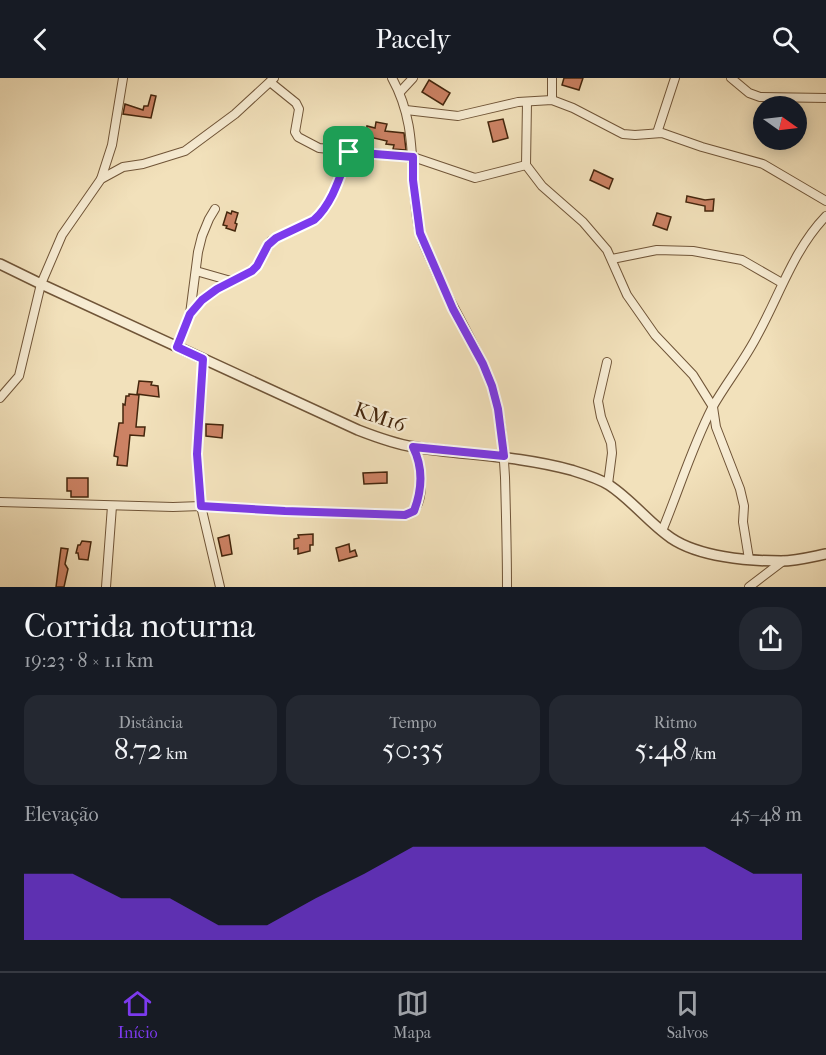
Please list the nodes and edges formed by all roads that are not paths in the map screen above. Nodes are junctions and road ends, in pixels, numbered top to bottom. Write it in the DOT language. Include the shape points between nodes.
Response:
graph roads {
  1 [pos="123,78"];
  2 [pos="392,78"];
  3 [pos="414,78"];
  4 [pos="552,78"];
  5 [pos="675,78"];
  6 [pos="731,78"];
  7 [pos="272,80"];
  8 [pos="400,92"];
  9 [pos="826,98"];
  10 [pos="552,100"];
  11 [pos="527,102"];
  12 [pos="406,110"];
  13 [pos="657,133"];
  14 [pos="349,152"];
  15 [pos="413,157"];
  16 [pos="526,165"];
  17 [pos="101,179"];
  18 [pos="826,201"];
  19 [pos="215,209"];
  20 [pos="826,216"];
  21 [pos="612,259"];
  22 [pos="0,264"];
  23 [pos="196,271"];
  24 [pos="231,281"];
  25 [pos="782,283"];
  26 [pos="41,285"];
  27 [pos="190,314"];
  28 [pos="177,347"];
  29 [pos="203,359"];
  30 [pos="607,362"];
  31 [pos="1,395"];
  32 [pos="713,408"];
  33 [pos="413,447"];
  34 [pos="504,456"];
  35 [pos="608,484"];
  36 [pos="0,502"];
  37 [pos="112,506"];
  38 [pos="201,506"];
  39 [pos="662,531"];
  40 [pos="826,554"];
  41 [pos="749,559"];
  42 [pos="783,561"];
  43 [pos="106,587"];
  44 [pos="220,587"];
  45 [pos="507,587"];
  46 [pos="749,587"];
  1 -- 17 [label="street" via="112,145"];
  2 -- 8 [label="street"];
  3 -- 8 [label="street"];
  4 -- 10 [label="street"];
  5 -- 13 [label="street"];
  6 -- 9 [label="street" via="760,97"];
  7 -- 14 [label="street" via="296,103 298,137 319,148"];
  7 -- 17 [label="street" via="185,151 123,167"];
  8 -- 12 [label="street"];
  10 -- 11 [label="street"];
  10 -- 13 [label="street" via="623,134"];
  11 -- 12 [label="street" via="458,116"];
  11 -- 16 [label="street"];
  12 -- 15 [label="street"];
  13 -- 18 [label="street" via="763,164"];
  14 -- 15 [label="street"];
  14 -- 24 [label="street" via="335,190 320,215 271,241 257,266"];
  15 -- 16 [label="street" via="475,178"];
  15 -- 34 [label="street" via="420,233 492,386"];
  16 -- 21 [label="street" via="542,186 583,222"];
  17 -- 26 [label="street" via="62,235"];
  19 -- 23 [label="street" via="202,236"];
  20 -- 25 [label="street" via="807,237"];
  21 -- 25 [label="street" via="657,250 693,251 742,260"];
  21 -- 32 [label="street" via="627,296 655,335 693,375"];
  22 -- 26 [label="street, KM16"];
  23 -- 24 [label="street"];
  23 -- 27 [label="street"];
  24 -- 27 [label="street" via="202,300"];
  25 -- 32 [label="street" via="758,334"];
  26 -- 28 [label="street, KM16"];
  26 -- 31 [label="street" via="19,376"];
  27 -- 28 [label="street"];
  28 -- 29 [label="street, KM16"];
  29 -- 33 [label="street, KM16" via="358,430"];
  29 -- 38 [label="street" via="197,454"];
  30 -- 35 [label="street" via="598,401 611,443"];
  32 -- 39 [label="street"];
  32 -- 41 [label="street" via="716,427 740,489"];
  33 -- 34 [label="street, KM16"];
  33 -- 38 [label="street" via="418,458 420,496 414,511 405,515"];
  34 -- 35 [label="street, KM16" via="568,469"];
  34 -- 45 [label="street"];
  35 -- 39 [label="street, KM16"];
  36 -- 37 [label="street"];
  37 -- 38 [label="street"];
  37 -- 43 [label="street"];
  38 -- 44 [label="street"];
  39 -- 41 [label="street, KM16" via="683,546"];
  40 -- 42 [label="street, KM16"];
  41 -- 42 [label="street, KM16"];
  42 -- 46 [label="street"];
}
